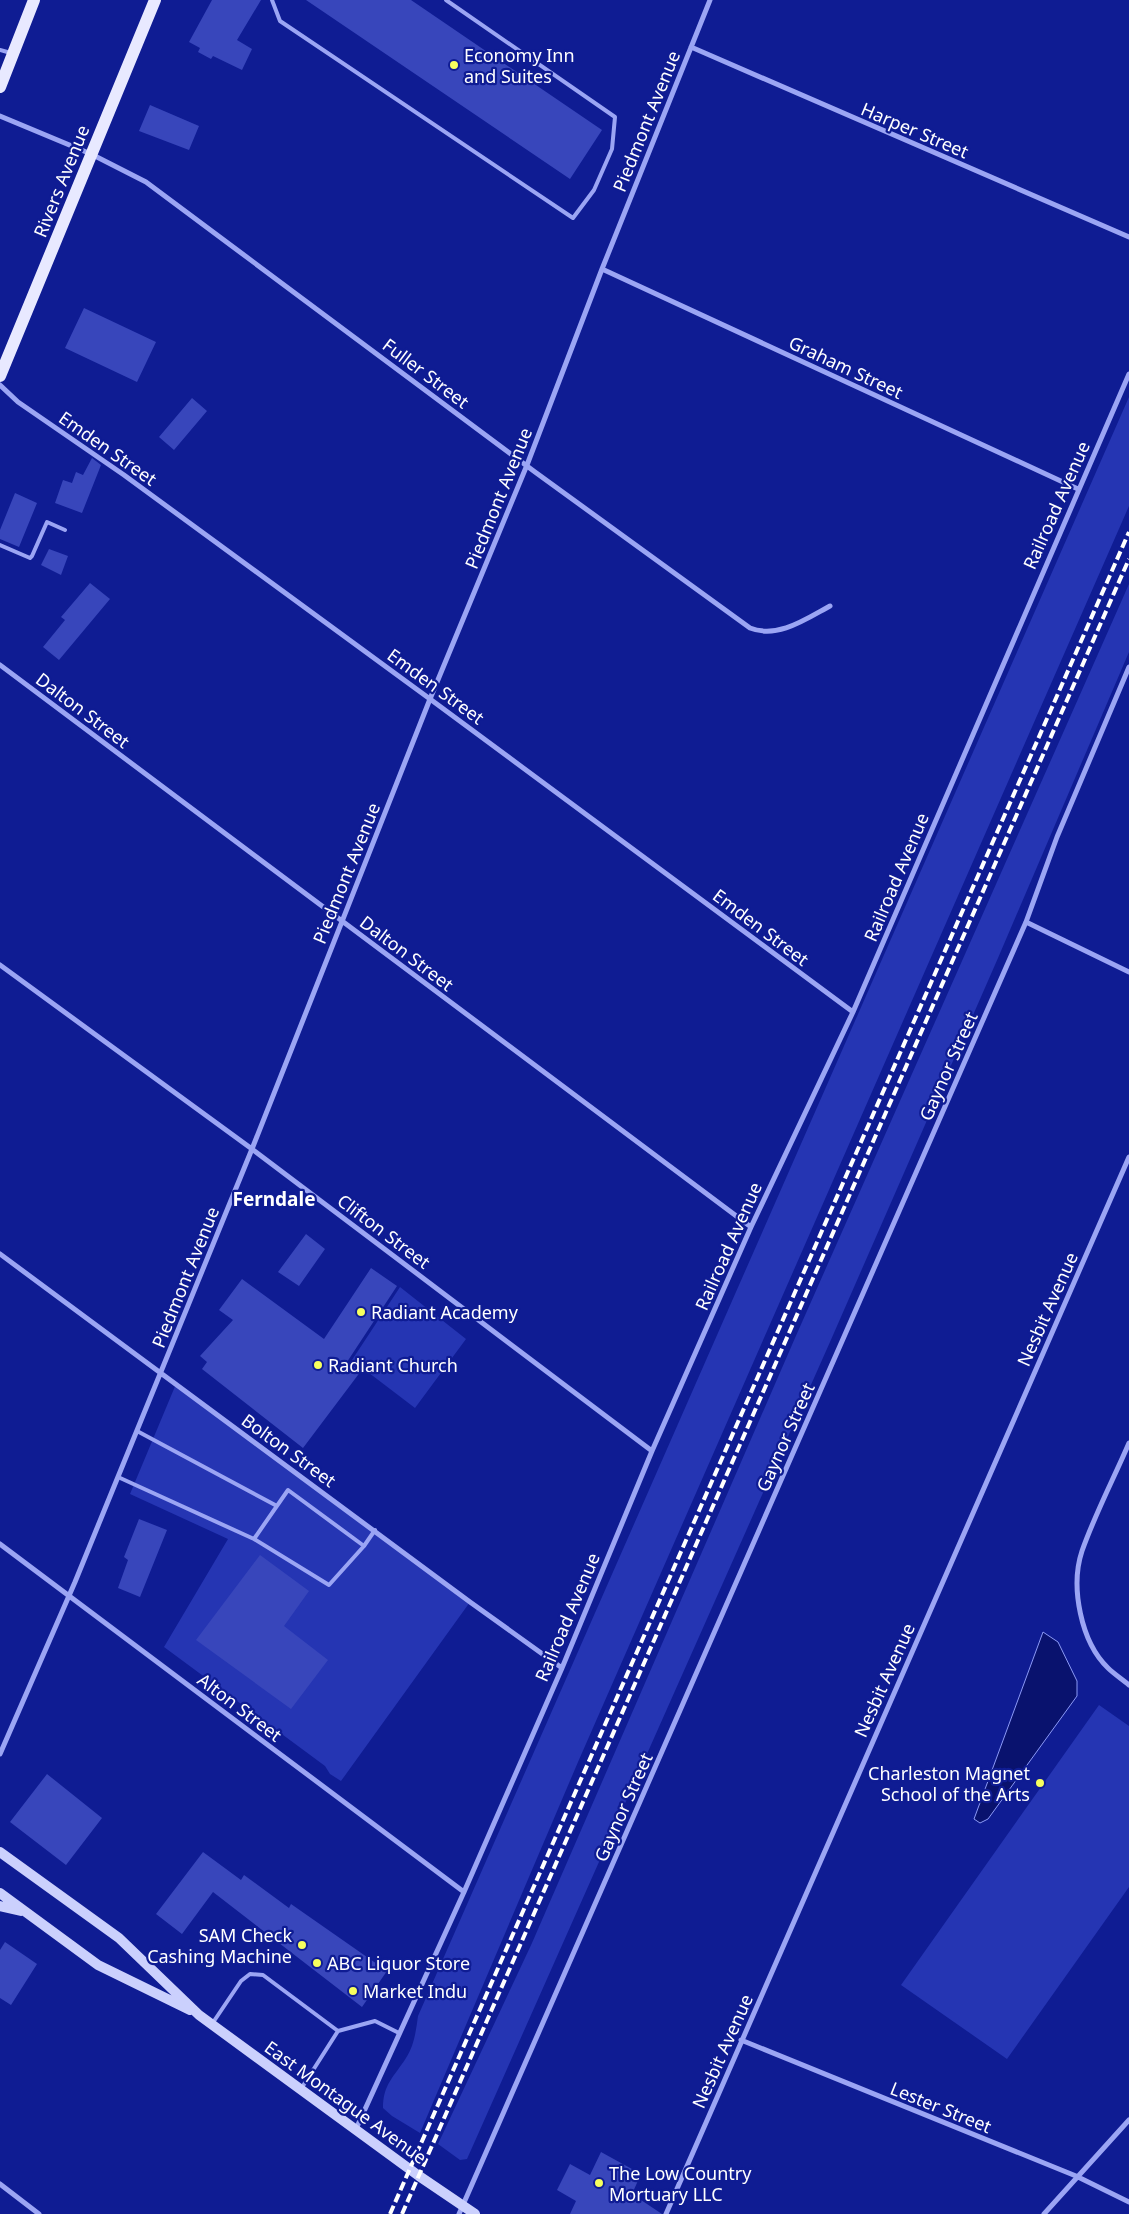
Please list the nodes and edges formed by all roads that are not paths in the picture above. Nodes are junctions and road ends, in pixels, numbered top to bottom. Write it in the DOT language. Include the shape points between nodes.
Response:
graph roads {
  1 [pos="34,0"];
  2 [pos="155,0"];
  3 [pos="272,0"];
  4 [pos="446,0"];
  5 [pos="710,0"];
  6 [pos="691,47"];
  7 [pos="0,50"];
  8 [pos="13,54"];
  9 [pos="0,87"];
  10 [pos="0,116"];
  11 [pos="92,154"];
  12 [pos="1129,237"];
  13 [pos="602,269"];
  14 [pos="1129,374"];
  15 [pos="0,376"];
  16 [pos="0,385"];
  17 [pos="527,465"];
  18 [pos="1078,489"];
  19 [pos="65,530"];
  20 [pos="0,545"];
  21 [pos="830,606"];
  22 [pos="0,665"];
  23 [pos="1129,667"];
  24 [pos="430,699"];
  25 [pos="342,922"];
  26 [pos="1026,922"];
  27 [pos="0,965"];
  28 [pos="1129,972"];
  29 [pos="853,1012"];
  30 [pos="252,1149"];
  31 [pos="1129,1157"];
  32 [pos="751,1227"];
  33 [pos="0,1254"];
  34 [pos="161,1372"];
  35 [pos="137,1430"];
  36 [pos="1129,1443"];
  37 [pos="652,1451"];
  38 [pos="118,1477"];
  39 [pos="277,1506"];
  40 [pos="375,1530"];
  41 [pos="254,1539"];
  42 [pos="0,1544"];
  43 [pos="364,1546"];
  44 [pos="70,1595"];
  45 [pos="562,1668"];
  46 [pos="1129,1685"];
  47 [pos="0,1754"];
  48 [pos="0,1852"];
  49 [pos="464,1892"];
  50 [pos="0,1893"];
  51 [pos="0,1906"];
  52 [pos="24,1911"];
  53 [pos="199,2015"];
  54 [pos="212,2024"];
  55 [pos="338,2031"];
  56 [pos="400,2033"];
  57 [pos="741,2040"];
  58 [pos="301,2089"];
  59 [pos="1129,2120"];
  60 [pos="356,2129"];
  61 [pos="1076,2176"];
  62 [pos="0,2184"];
  63 [pos="1129,2202"];
  64 [pos="461,2210"];
  65 [pos="38,2214"];
  66 [pos="475,2214"];
  67 [pos="666,2214"];
  68 [pos="1044,2214"];
  1 -- 8 [label="main road"];
  2 -- 11 [label="main road, Rivers Avenue"];
  3 -- 4 [label="lane" via="280,21 572,218 594,190 612,149 615,116"];
  5 -- 6 [label="street, Piedmont Avenue"];
  6 -- 12 [label="street, Harper Street"];
  6 -- 13 [label="street, Piedmont Avenue"];
  7 -- 8 [label="lane"];
  8 -- 9 [label="main road"];
  10 -- 11 [label="street, Fuller Street"];
  11 -- 15 [label="main road, Rivers Avenue"];
  11 -- 17 [label="street, Fuller Street" via="146,182"];
  13 -- 17 [label="street, Piedmont Avenue"];
  13 -- 18 [label="street, Graham Street"];
  14 -- 18 [label="street, Railroad Avenue"];
  16 -- 24 [label="street, Emden Street" via="18,402"];
  17 -- 21 [label="street, Fuller Street" via="750,628 761,632 795,626"];
  17 -- 24 [label="street, Piedmont Avenue"];
  18 -- 29 [label="street, Railroad Avenue"];
  19 -- 20 [label="lane" via="47,522 30,558"];
  22 -- 25 [label="street, Dalton Street"];
  23 -- 26 [label="street, Gaynor Street" via="1057,837"];
  24 -- 25 [label="street, Piedmont Avenue"];
  24 -- 29 [label="street, Emden Street"];
  25 -- 30 [label="street, Piedmont Avenue"];
  25 -- 32 [label="street, Dalton Street"];
  26 -- 28 [label="street"];
  26 -- 64 [label="street, Gaynor Street"];
  27 -- 30 [label="street, Clifton Street"];
  29 -- 32 [label="street, Railroad Avenue"];
  30 -- 34 [label="street, Piedmont Avenue"];
  30 -- 37 [label="street, Clifton Street"];
  31 -- 57 [label="street, Nesbit Avenue"];
  32 -- 37 [label="street, Railroad Avenue"];
  33 -- 34 [label="street, Bolton Street"];
  34 -- 35 [label="street, Piedmont Avenue"];
  34 -- 40 [label="street, Bolton Street"];
  35 -- 38 [label="street, Piedmont Avenue"];
  35 -- 39 [label="lane"];
  36 -- 46 [label="street" via="1082,1552 1078,1589 1080,1616 1088,1637 1108,1668"];
  37 -- 45 [label="street, Railroad Avenue"];
  38 -- 41 [label="lane"];
  38 -- 44 [label="street, Piedmont Avenue"];
  39 -- 41 [label="lane"];
  39 -- 43 [label="lane" via="288,1490"];
  40 -- 43 [label="lane"];
  40 -- 45 [label="street, Bolton Street"];
  41 -- 43 [label="lane" via="329,1584"];
  42 -- 44 [label="street, Alton Street"];
  44 -- 47 [label="street, Piedmont Avenue"];
  44 -- 49 [label="street, Alton Street"];
  45 -- 49 [label="street, Railroad Avenue"];
  48 -- 53 [label="main road, East Montague Avenue" via="119,1938"];
  49 -- 56 [label="street, Railroad Avenue"];
  50 -- 52 [label="main road, East Montague Avenue"];
  51 -- 52 [label="main road"];
  52 -- 53 [label="main road, East Montague Avenue" via="98,1965"];
  53 -- 54 [label="main road, East Montague Avenue"];
  54 -- 55 [label="lane" via="241,1981 250,1974 263,1975"];
  54 -- 58 [label="main road, East Montague Avenue"];
  55 -- 56 [label="lane" via="375,2022"];
  55 -- 58 [label="lane"];
  56 -- 60 [label="street, Railroad Avenue"];
  57 -- 61 [label="street, Lester Street"];
  57 -- 67 [label="street, Nesbit Avenue"];
  58 -- 60 [label="main road, East Montague Avenue"];
  59 -- 61 [label="street"];
  60 -- 64 [label="main road, East Montague Avenue"];
  61 -- 63 [label="street, Lester Street"];
  61 -- 68 [label="street"];
  62 -- 65 [label="street"];
  64 -- 66 [label="main road, East Montague Avenue"];
}
